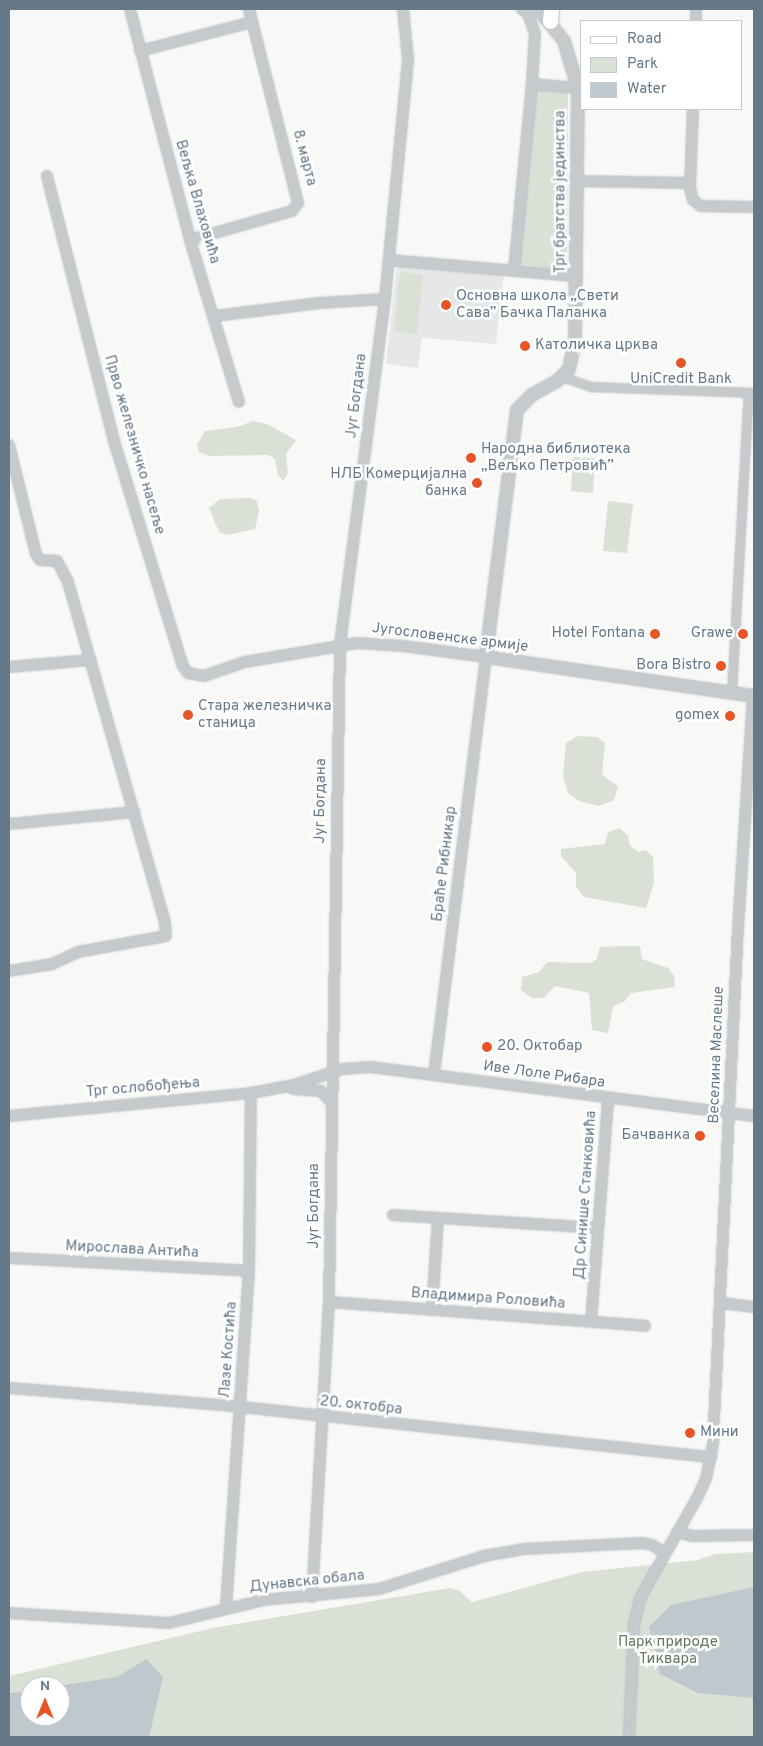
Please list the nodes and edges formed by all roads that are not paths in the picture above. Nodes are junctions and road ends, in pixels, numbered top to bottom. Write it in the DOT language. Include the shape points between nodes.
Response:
graph roads {
  1 [pos="130,9"];
  2 [pos="249,9"];
  3 [pos="403,9"];
  4 [pos="522,9"];
  5 [pos="538,9"];
  6 [pos="551,15"];
  7 [pos="252,22"];
  8 [pos="140,51"];
  9 [pos="532,84"];
  10 [pos="578,88"];
  11 [pos="693,110"];
  12 [pos="47,176"];
  13 [pos="575,181"];
  14 [pos="690,183"];
  15 [pos="754,207"];
  16 [pos="190,240"];
  17 [pos="389,260"];
  18 [pos="514,270"];
  19 [pos="577,276"];
  20 [pos="385,299"];
  21 [pos="215,316"];
  22 [pos="562,377"];
  23 [pos="752,393"];
  24 [pos="239,402"];
  25 [pos="9,445"];
  26 [pos="340,645"];
  27 [pos="486,657"];
  28 [pos="91,660"];
  29 [pos="9,667"];
  30 [pos="204,676"];
  31 [pos="732,693"];
  32 [pos="754,696"];
  33 [pos="134,812"];
  34 [pos="9,824"];
  35 [pos="9,971"];
  36 [pos="331,1072"];
  37 [pos="434,1074"];
  38 [pos="279,1089"];
  39 [pos="251,1093"];
  40 [pos="608,1099"];
  41 [pos="330,1101"];
  42 [pos="730,1113"];
  43 [pos="9,1116"];
  44 [pos="754,1116"];
  45 [pos="393,1215"];
  46 [pos="438,1218"];
  47 [pos="598,1228"];
  48 [pos="12,1258"];
  49 [pos="249,1271"];
  50 [pos="329,1302"];
  51 [pos="722,1303"];
  52 [pos="754,1307"];
  53 [pos="432,1310"];
  54 [pos="591,1322"];
  55 [pos="645,1326"];
  56 [pos="9,1388"];
  57 [pos="240,1408"];
  58 [pos="324,1417"];
  59 [pos="711,1457"];
  60 [pos="677,1532"];
  61 [pos="754,1535"];
  62 [pos="663,1552"];
  63 [pos="312,1597"];
  64 [pos="226,1608"];
  65 [pos="9,1613"];
  66 [pos="629,1737"];
  1 -- 8 [label="street, Вељка Влаховића"];
  2 -- 7 [label="street, 8. марта"];
  3 -- 17 [label="street, Југ Богдана" via="408,59"];
  4 -- 9 [label="street, Трг братства јединства" via="528,14 535,33"];
  5 -- 6 [label="street, Трг братства јединства"];
  6 -- 10 [label="street, Трг братства јединства" via="571,58"];
  7 -- 8 [label="street"];
  7 -- 16 [label="street, 8. марта" via="298,203 292,211"];
  8 -- 16 [label="street, Вељка Влаховића"];
  9 -- 10 [label="street"];
  9 -- 18 [label="street, Трг братства јединства"];
  10 -- 13 [label="street, Трг братства јединства" via="579,144"];
  11 -- 14 [label="street"];
  12 -- 30 [label="street, Прво железничко насеље" via="114,441 183,666 194,676"];
  13 -- 14 [label="street"];
  13 -- 19 [label="street, Трг братства јединства"];
  14 -- 15 [label="street" via="690,195 701,206"];
  16 -- 21 [label="street, Вељка Влаховића"];
  17 -- 18 [label="street"];
  17 -- 20 [label="street, Југ Богдана"];
  18 -- 19 [label="street"];
  19 -- 22 [label="street, Трг братства јединства" via="572,362"];
  20 -- 21 [label="street" via="319,303"];
  20 -- 26 [label="street, Југ Богдана"];
  21 -- 24 [label="street, Вељка Влаховића"];
  22 -- 23 [label="street" via="591,387"];
  22 -- 27 [label="street" via="532,395 517,410"];
  23 -- 31 [label="street"];
  25 -- 28 [label="street" via="36,554 40,560 57,561 65,572"];
  26 -- 27 [label="street, Југословенске армије" via="403,646"];
  26 -- 30 [label="street, Југословенске армије" via="245,662"];
  26 -- 36 [label="street, Југ Богдана"];
  27 -- 31 [label="street, Југословенске армије"];
  27 -- 37 [label="street, Браће Рибникар"];
  28 -- 29 [label="street"];
  28 -- 33 [label="street"];
  31 -- 32 [label="street, Југословенске армије"];
  32 -- 42 [label="street, Веселина Маслеше"];
  33 -- 34 [label="street"];
  33 -- 35 [label="street" via="166,936 78,952 52,964"];
  36 -- 37 [label="street, Иве Лоле Рибара" via="371,1067"];
  36 -- 38 [label="street, Трг ослобођења"];
  36 -- 41 [label="street, Југ Богдана"];
  37 -- 40 [label="street, Иве Лоле Рибара"];
  38 -- 39 [label="street, Трг ослобођења"];
  38 -- 41 [label="street, Трг ослобођења" via="315,1089 327,1095"];
  39 -- 43 [label="street, Трг ослобођења"];
  39 -- 49 [label="street, Лазе Костића"];
  40 -- 42 [label="street, Иве Лоле Рибара"];
  40 -- 47 [label="street, Др Синише Станковића"];
  41 -- 50 [label="street, Југ Богдана"];
  42 -- 44 [label="street, Иве Лоле Рибара"];
  42 -- 51 [label="street, Веселина Маслеше"];
  45 -- 46 [label="street"];
  46 -- 47 [label="street"];
  46 -- 53 [label="street"];
  47 -- 54 [label="street, Др Синише Станковића"];
  48 -- 49 [label="street, Мирослава Антића"];
  49 -- 57 [label="street, Лазе Костића"];
  50 -- 53 [label="street, Владимира Роловића"];
  50 -- 58 [label="street, Југ Богдана"];
  51 -- 52 [label="street"];
  51 -- 59 [label="street, Веселина Маслеше"];
  53 -- 54 [label="street, Владимира Роловића"];
  54 -- 55 [label="street, Владимира Роловића"];
  56 -- 57 [label="street, 20. октобра"];
  57 -- 58 [label="street, 20. октобра"];
  57 -- 64 [label="street, Лазе Костића"];
  58 -- 59 [label="street, 20. октобра"];
  58 -- 63 [label="street, Југ Богдана"];
  59 -- 60 [label="street, Веселина Маслеше" via="697,1498"];
  60 -- 61 [label="street" via="692,1536"];
  60 -- 62 [label="street, Веселина Маслеше"];
  62 -- 63 [label="street, Дунавска обала" via="642,1543 523,1549 484,1556 379,1589"];
  62 -- 66 [label="street, Веселина Маслеше" via="646,1581 636,1613"];
  63 -- 64 [label="street, Дунавска обала" via="263,1600"];
  64 -- 65 [label="street, Дунавска обала" via="156,1624"];
}
